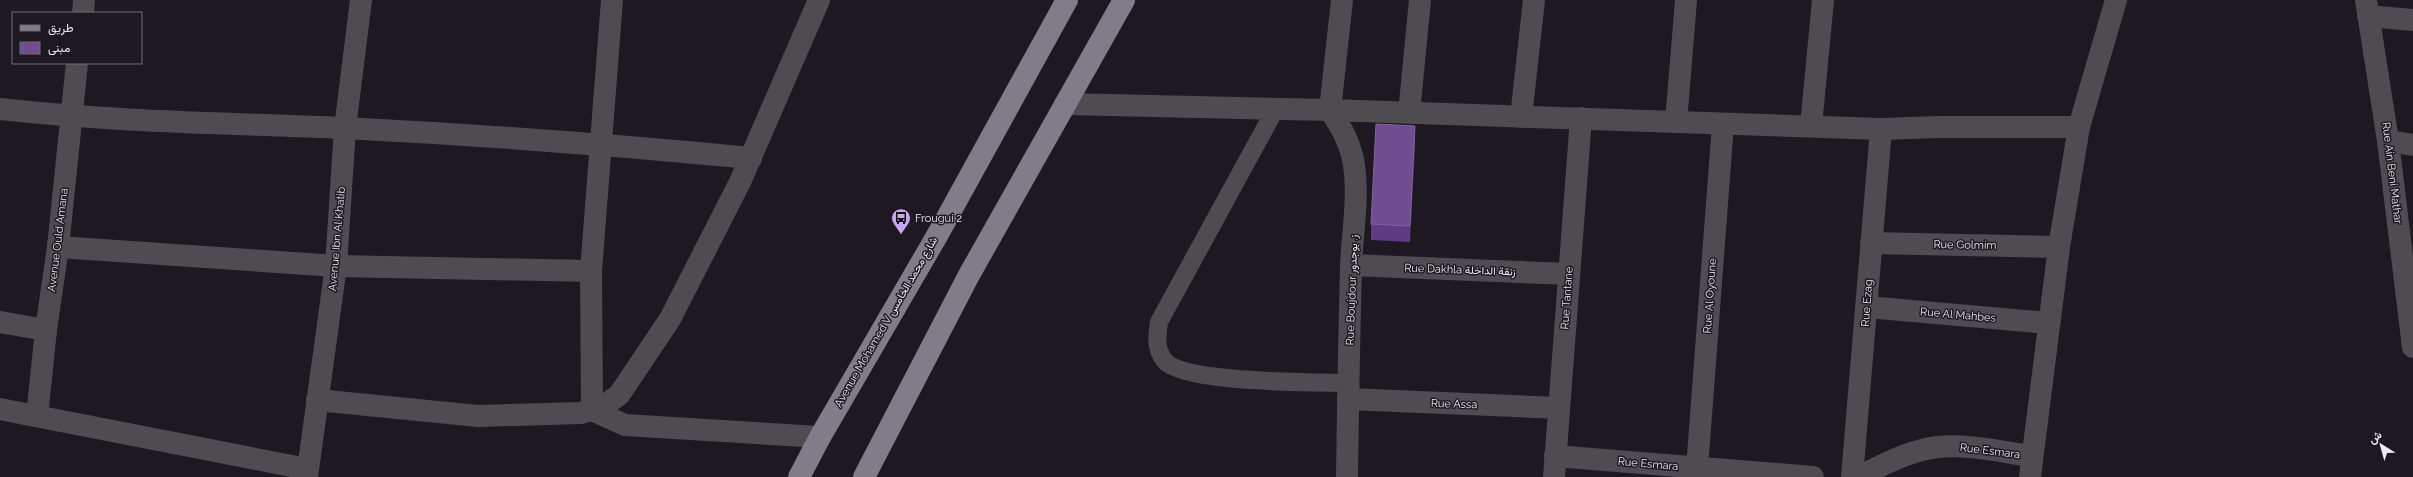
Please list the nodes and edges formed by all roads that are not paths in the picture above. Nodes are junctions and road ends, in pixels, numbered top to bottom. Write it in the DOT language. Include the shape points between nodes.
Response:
graph roads {
  1 [pos="84,0"];
  2 [pos="361,0"];
  3 [pos="612,0"];
  4 [pos="819,0"];
  5 [pos="1067,0"];
  6 [pos="1124,0"];
  7 [pos="1342,0"];
  8 [pos="1420,0"];
  9 [pos="1534,0"];
  10 [pos="1686,0"];
  11 [pos="1823,0"];
  12 [pos="2116,0"];
  13 [pos="2367,8"];
  14 [pos="83,12"];
  15 [pos="2413,20"];
  16 [pos="77,64"];
  17 [pos="1065,104"];
  18 [pos="1276,108"];
  19 [pos="0,109"];
  20 [pos="1330,110"];
  21 [pos="1409,113"];
  22 [pos="1521,116"];
  23 [pos="71,117"];
  24 [pos="1581,118"];
  25 [pos="1676,122"];
  26 [pos="1723,124"];
  27 [pos="1811,126"];
  28 [pos="2079,127"];
  29 [pos="345,128"];
  30 [pos="1881,129"];
  31 [pos="2388,141"];
  32 [pos="602,144"];
  33 [pos="2413,145"];
  34 [pos="751,158"];
  35 [pos="1871,243"];
  36 [pos="58,246"];
  37 [pos="2059,247"];
  38 [pos="1351,265"];
  39 [pos="336,266"];
  40 [pos="591,271"];
  41 [pos="1569,274"];
  42 [pos="1867,307"];
  43 [pos="0,322"];
  44 [pos="2048,323"];
  45 [pos="46,330"];
  46 [pos="2413,347"];
  47 [pos="1348,391"];
  48 [pos="317,400"];
  49 [pos="1559,408"];
  50 [pos="0,409"];
  51 [pos="592,410"];
  52 [pos="37,416"];
  53 [pos="820,437"];
  54 [pos="1555,467"];
  55 [pos="2031,467"];
  56 [pos="1697,468"];
  57 [pos="307,473"];
  58 [pos="799,477"];
  59 [pos="864,477"];
  60 [pos="1347,477"];
  61 [pos="1813,477"];
  62 [pos="1852,477"];
  63 [pos="1858,477"];
  1 -- 14 [label="street"];
  2 -- 29 [label="street, Avenue Ibn Al Khatib"];
  3 -- 32 [label="street"];
  4 -- 34 [label="street"];
  5 -- 53 [label="main road, Avenue Mohamed V شارع محمد الخامس" via="938,234"];
  6 -- 17 [label="main road"];
  7 -- 20 [label="street"];
  8 -- 21 [label="street"];
  9 -- 22 [label="street"];
  10 -- 25 [label="street"];
  11 -- 27 [label="street"];
  12 -- 28 [label="street"];
  13 -- 15 [label="street"];
  13 -- 31 [label="street, Rue Ain Beni Mathar"];
  16 -- 23 [label="street, Avenue Ould Amana"];
  17 -- 18 [label="street"];
  17 -- 59 [label="main road" via="969,275"];
  18 -- 20 [label="street"];
  18 -- 47 [label="lane" via="1159,322 1156,342 1164,360 1179,370 1220,378"];
  19 -- 23 [label="street"];
  20 -- 21 [label="street"];
  20 -- 38 [label="street, Rue Boujdour ز. بوجدور" via="1344,131 1354,164 1357,201"];
  21 -- 22 [label="street"];
  22 -- 24 [label="street"];
  23 -- 29 [label="street"];
  23 -- 36 [label="street, Avenue Ould Amana"];
  24 -- 25 [label="street"];
  24 -- 41 [label="street, Rue Tantane"];
  25 -- 26 [label="street"];
  26 -- 27 [label="street"];
  26 -- 56 [label="street, Rue Al Oyoune"];
  27 -- 30 [label="street"];
  28 -- 30 [label="street"];
  28 -- 37 [label="street"];
  29 -- 32 [label="street"];
  29 -- 39 [label="street, Avenue Ibn Al Khatib"];
  30 -- 35 [label="street, Rue Ezag"];
  31 -- 33 [label="street"];
  31 -- 46 [label="street, Rue Ain Beni Mathar"];
  32 -- 34 [label="street"];
  32 -- 40 [label="street"];
  34 -- 51 [label="street" via="670,319 619,395"];
  35 -- 37 [label="street, Rue Golmim"];
  35 -- 42 [label="street, Rue Ezag"];
  36 -- 39 [label="street"];
  36 -- 45 [label="street, Avenue Ould Amana"];
  37 -- 44 [label="street"];
  38 -- 41 [label="street, Rue Dakhla زنقة الداخلة"];
  38 -- 47 [label="street, Rue Boujdour ز. بوجدور"];
  39 -- 40 [label="street"];
  39 -- 48 [label="street, Avenue Ibn Al Khatib"];
  40 -- 51 [label="street"];
  41 -- 49 [label="street, Rue Tantane"];
  42 -- 44 [label="street, Rue Al Mahbes"];
  42 -- 62 [label="street, Rue Ezag"];
  43 -- 45 [label="street"];
  44 -- 55 [label="street"];
  45 -- 52 [label="street, Avenue Ould Amana"];
  47 -- 49 [label="street, Rue Assa"];
  47 -- 60 [label="street, Rue Boujdour ز. بوجدور"];
  48 -- 51 [label="street" via="478,416 581,413"];
  48 -- 57 [label="street, Avenue Ibn Al Khatib"];
  49 -- 54 [label="street, Rue Tantane"];
  50 -- 52 [label="street"];
  51 -- 53 [label="street" via="625,424"];
  52 -- 57 [label="street"];
  53 -- 58 [label="main road, Avenue Mohamed V شارع محمد الخامس"];
  54 -- 56 [label="street, Rue Esmara"];
  55 -- 63 [label="street, Rue Esmara" via="1966,446 1937,447 1913,453"];
  56 -- 61 [label="street, Rue Esmara"];
}
